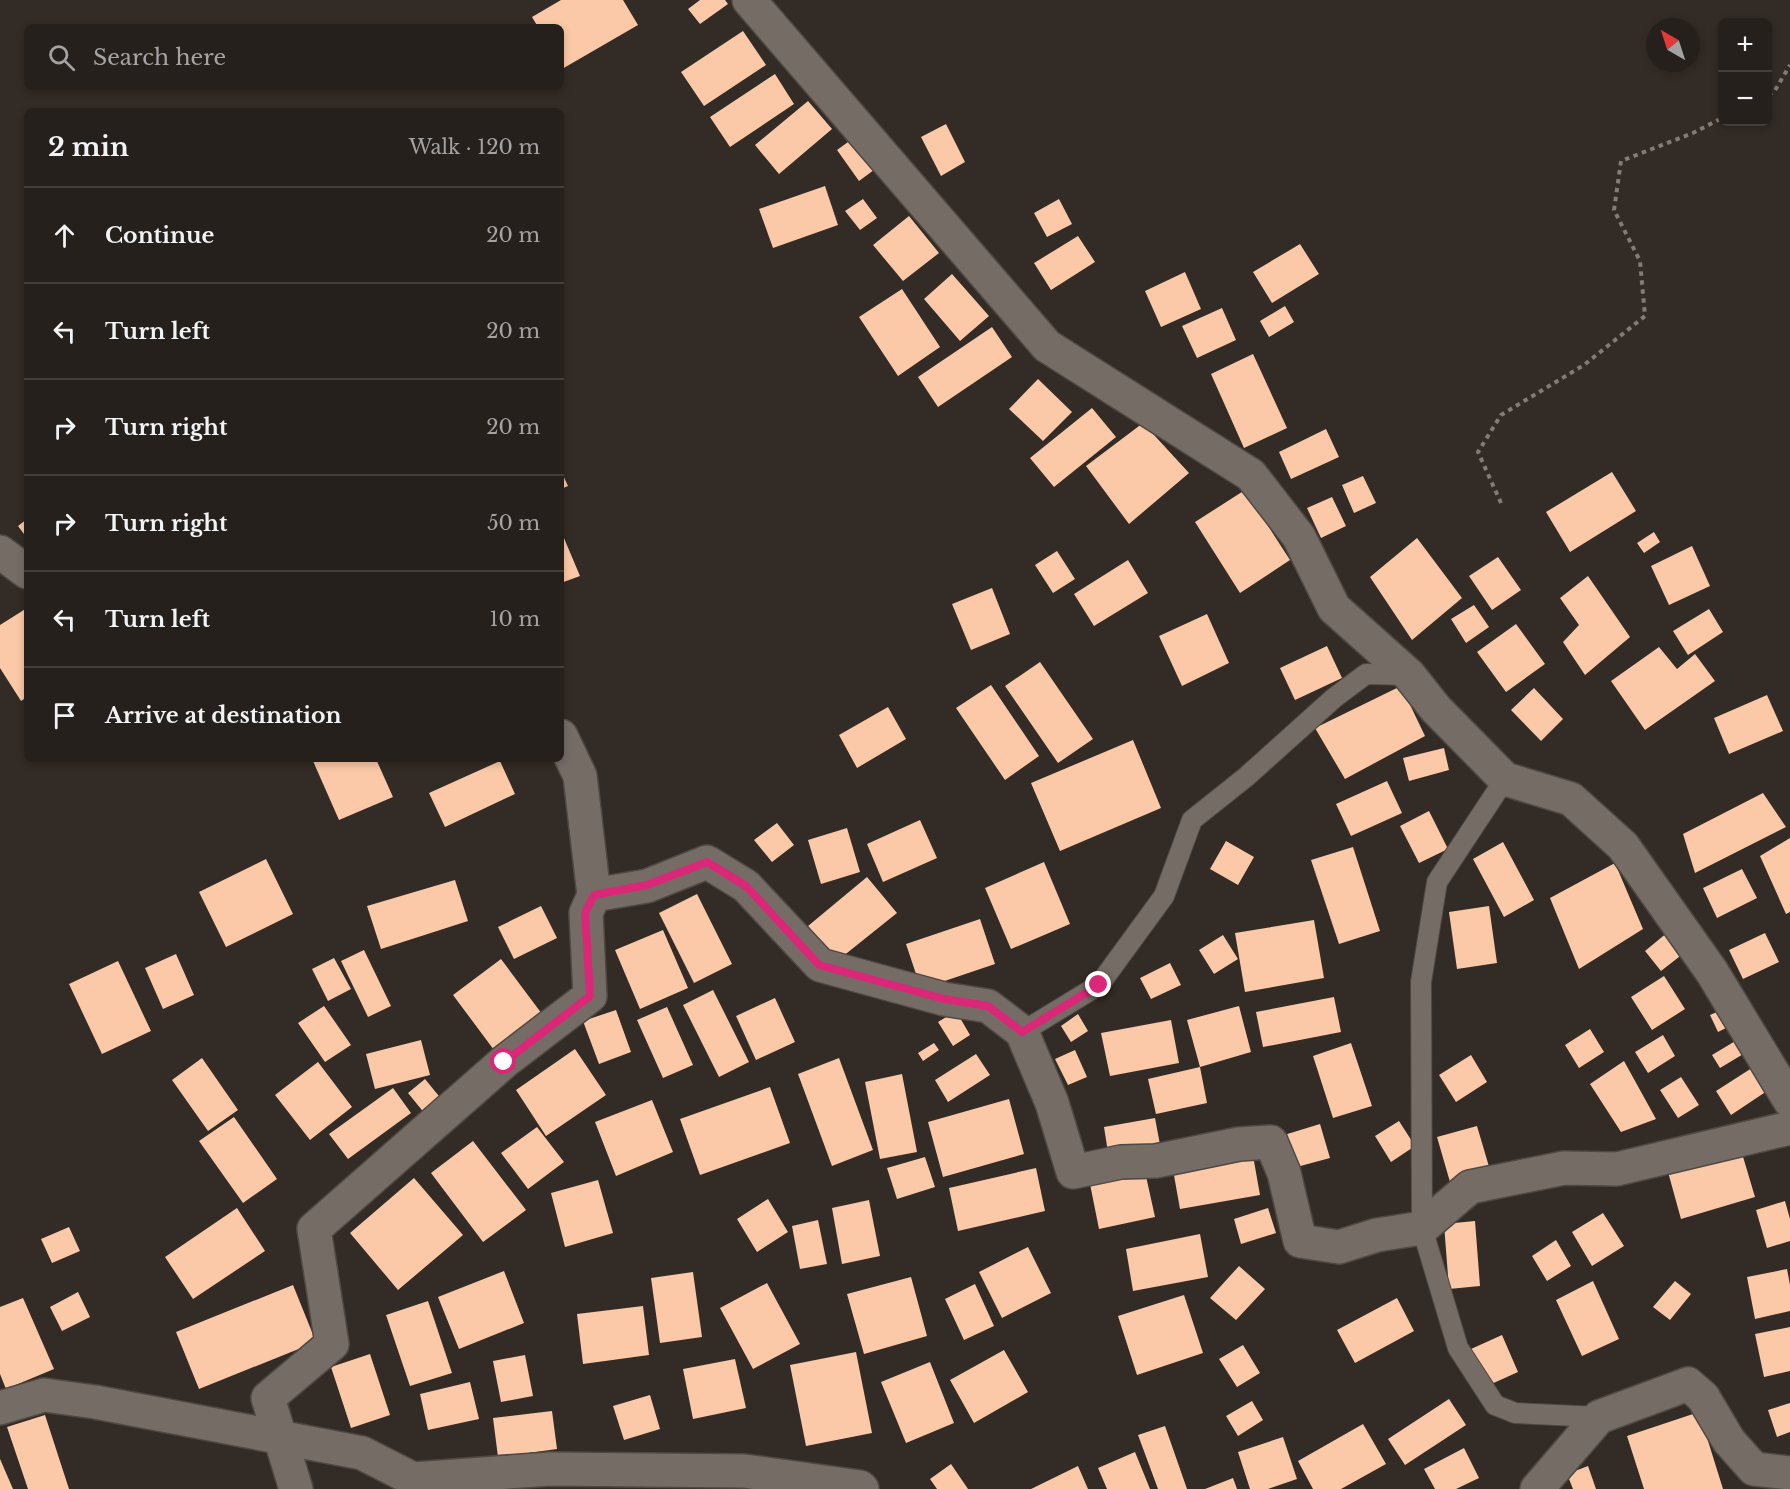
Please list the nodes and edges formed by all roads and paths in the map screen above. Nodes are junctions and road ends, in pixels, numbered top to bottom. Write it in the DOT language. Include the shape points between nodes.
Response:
graph roads {
  1 [pos="749,0"];
  2 [pos="1790,65"];
  3 [pos="1772,93"];
  4 [pos="1718,120"];
  5 [pos="1501,503"];
  6 [pos="0,552"];
  7 [pos="24,570"];
  8 [pos="1409,675"];
  9 [pos="564,741"];
  10 [pos="1505,779"];
  11 [pos="594,895"];
  12 [pos="1022,1032"];
  13 [pos="1790,1101"];
  14 [pos="1790,1128"];
  15 [pos="1422,1228"];
  16 [pos="0,1408"];
  17 [pos="1599,1417"];
  18 [pos="1790,1473"];
  19 [pos="296,1489"];
  20 [pos="862,1489"];
  21 [pos="1536,1489"];
  1 -- 8 [label="street" via="1047,345 1251,475 1299,537 1334,608"];
  2 -- 3 [label="path"];
  4 -- 5 [label="path" via="1693,134 1621,161 1614,210 1640,261 1645,316 1584,365 1501,415 1478,452"];
  6 -- 7 [label="street"];
  8 -- 10 [label="street" via="1436,709"];
  8 -- 12 [label="lane" via="1366,674 1192,820 1164,896 1099,985"];
  9 -- 11 [label="street" via="580,776"];
  10 -- 13 [label="street" via="1571,800 1623,846 1712,972"];
  10 -- 15 [label="lane" via="1437,882 1421,982"];
  11 -- 12 [label="street" via="647,885 707,862 746,886 819,965 944,999 988,1006"];
  11 -- 19 [label="street" via="585,913 590,996 504,1062 314,1229 332,1344 268,1398"];
  12 -- 15 [label="street" via="1052,1102 1073,1172 1271,1142 1284,1173 1300,1241 1339,1247 1377,1235"];
  14 -- 15 [label="street" via="1617,1169 1564,1168 1470,1187"];
  15 -- 17 [label="lane" via="1458,1348 1495,1405 1515,1413"];
  16 -- 20 [label="street" via="44,1395 95,1402 362,1453 413,1479 550,1469 744,1471"];
  17 -- 18 [label="street" via="1688,1384 1703,1397 1729,1441 1754,1470"];
  17 -- 21 [label="street"];
}
